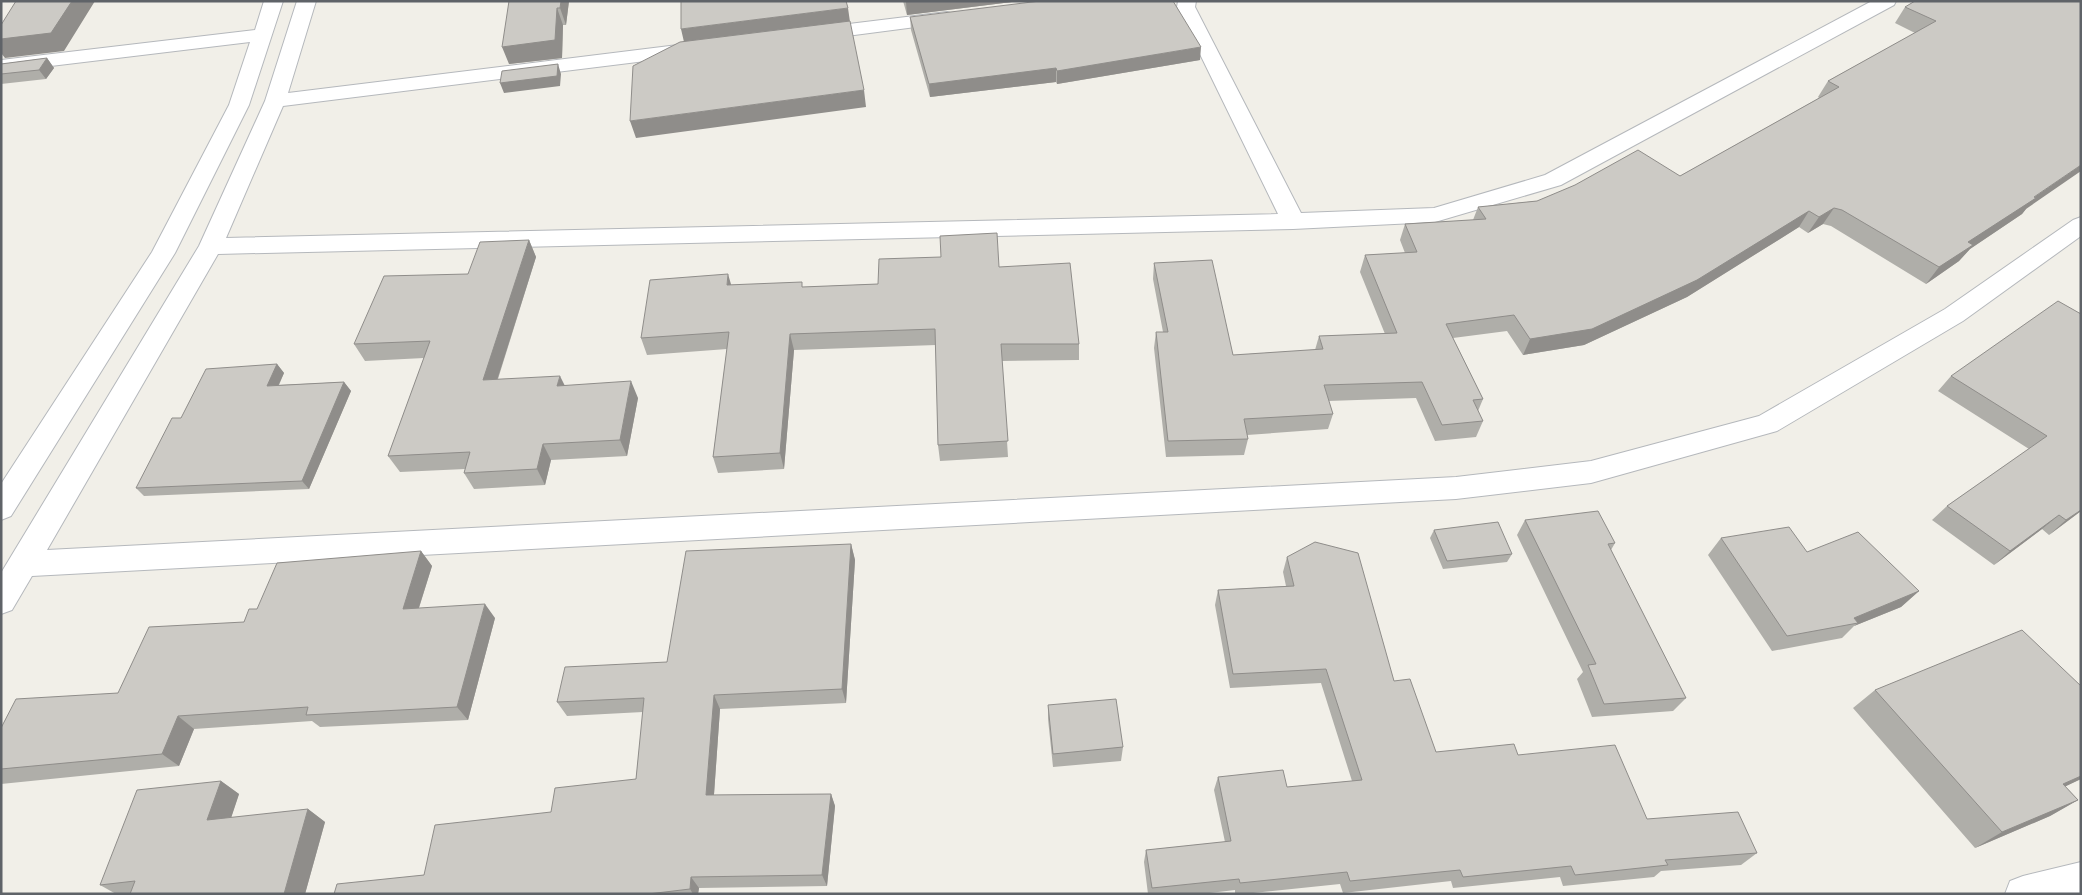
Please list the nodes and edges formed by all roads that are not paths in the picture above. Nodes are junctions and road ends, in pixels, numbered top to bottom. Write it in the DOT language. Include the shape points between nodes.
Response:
graph roads {
  1 [pos="274,1"];
  2 [pos="307,1"];
  3 [pos="1187,1"];
  4 [pos="1887,1"];
  5 [pos="966,16"];
  6 [pos="262,35"];
  7 [pos="799,36"];
  8 [pos="710,47"];
  9 [pos="1,66"];
  10 [pos="275,100"];
  11 [pos="232,200"];
  12 [pos="189,203"];
  13 [pos="1293,221"];
  14 [pos="2081,225"];
  15 [pos="211,246"];
  16 [pos="1,508"];
  17 [pos="24,564"];
  18 [pos="1,601"];
  19 [pos="2081,880"];
  20 [pos="2023,894"];
  1 -- 6 [label="street"];
  2 -- 10 [label="street"];
  3 -- 13 [label="street" via="1189,14"];
  4 -- 13 [label="street" via="1552,180 1435,215"];
  5 -- 7 [label="street"];
  6 -- 9 [label="street"];
  6 -- 12 [label="street" via="239,105"];
  8 -- 10 [label="street"];
  10 -- 11 [label="street"];
  11 -- 12 [label="street"];
  11 -- 15 [label="street"];
  12 -- 16 [label="street" via="163,253"];
  13 -- 15 [label="street"];
  14 -- 17 [label="street" via="1954,315 1767,424 1591,472 1456,488"];
  15 -- 17 [label="street"];
  17 -- 18 [label="street"];
  19 -- 20 [label="street"];
}
